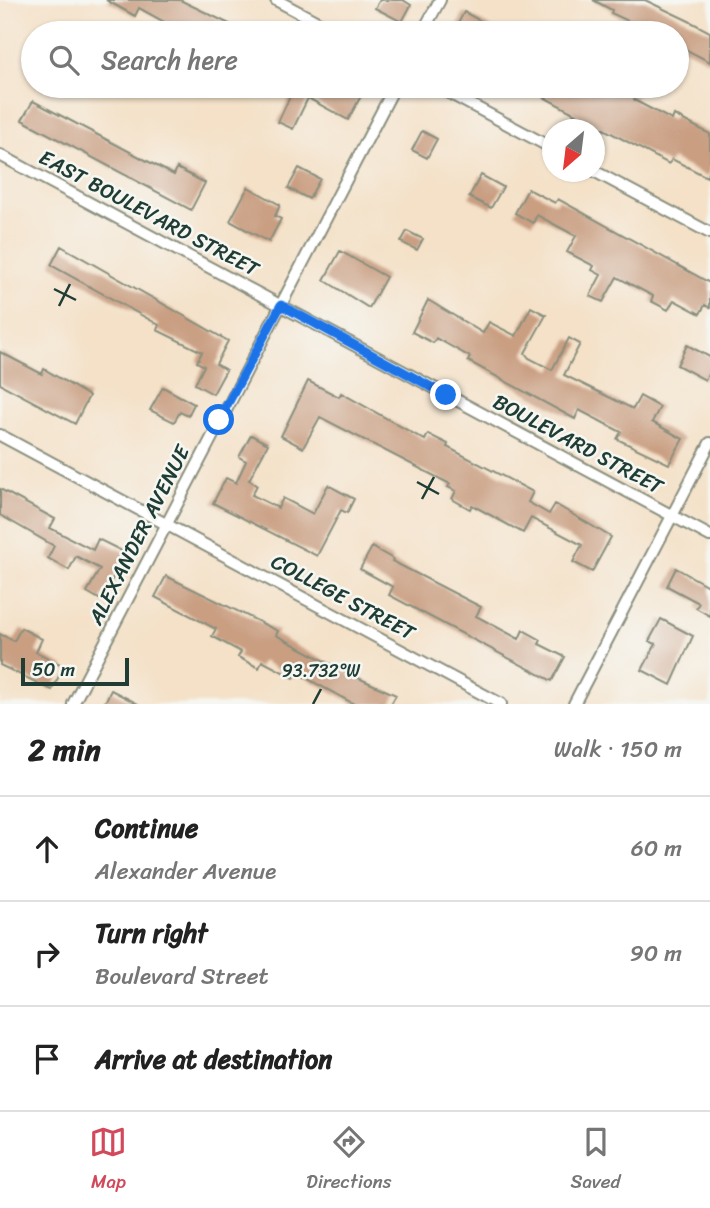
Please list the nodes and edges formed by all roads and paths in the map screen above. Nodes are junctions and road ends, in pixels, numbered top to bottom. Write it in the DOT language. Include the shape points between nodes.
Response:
graph roads {
  1 [pos="276,0"];
  2 [pos="439,0"];
  3 [pos="315,21"];
  4 [pos="428,21"];
  5 [pos="389,98"];
  6 [pos="458,98"];
  7 [pos="542,143"];
  8 [pos="0,155"];
  9 [pos="605,177"];
  10 [pos="710,233"];
  11 [pos="281,305"];
  12 [pos="0,435"];
  13 [pos="710,443"];
  14 [pos="672,516"];
  15 [pos="166,524"];
  16 [pos="710,536"];
  17 [pos="73,704"];
  18 [pos="501,704"];
  19 [pos="574,704"];
  1 -- 3 [label="street"];
  2 -- 4 [label="street"];
  5 -- 11 [label="street, ALEXANDER AVENUE"];
  6 -- 7 [label="street"];
  8 -- 11 [label="street, EAST BOULEVARD STREET"];
  9 -- 10 [label="street"];
  11 -- 14 [label="street, BOULEVARD STREET"];
  11 -- 15 [label="street, ALEXANDER AVENUE"];
  12 -- 15 [label="street, COLLEGE STREET"];
  13 -- 14 [label="street"];
  14 -- 16 [label="street, BOULEVARD STREET"];
  14 -- 19 [label="street"];
  15 -- 17 [label="street, ALEXANDER AVENUE"];
  15 -- 18 [label="street, COLLEGE STREET"];
}
